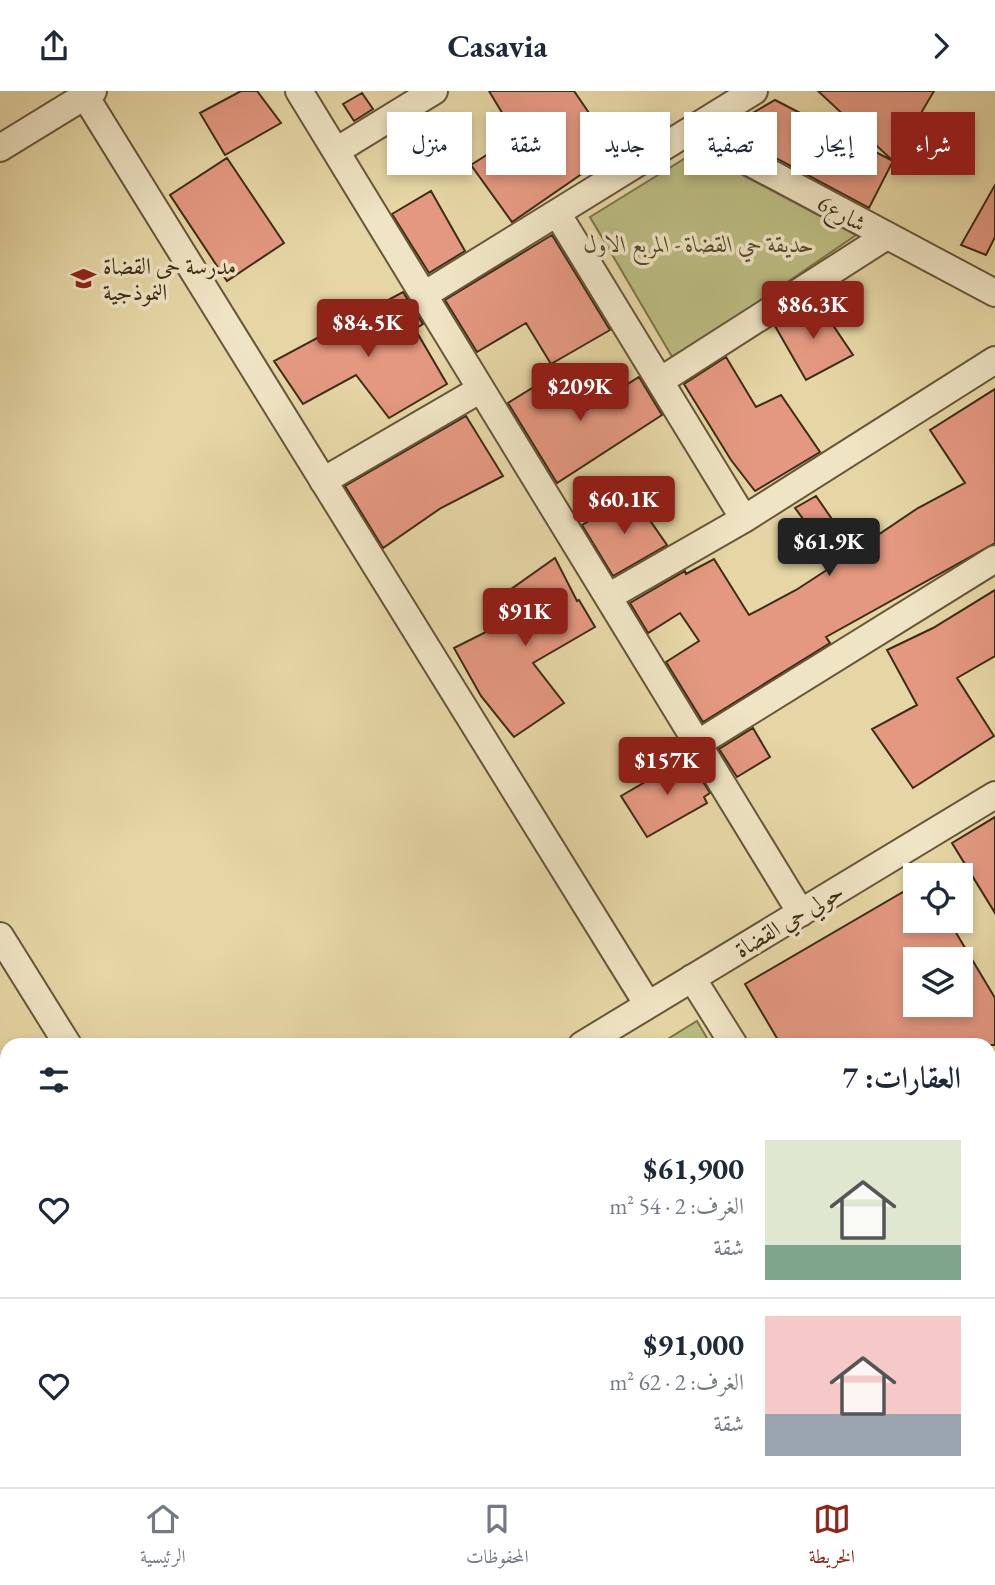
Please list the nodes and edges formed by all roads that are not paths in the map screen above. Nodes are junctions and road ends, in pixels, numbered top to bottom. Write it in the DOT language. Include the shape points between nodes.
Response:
graph roads {
  1 [pos="299,91"];
  2 [pos="434,91"];
  3 [pos="754,91"];
  4 [pos="89,93"];
  5 [pos="721,112"];
  6 [pos="684,135"];
  7 [pos="0,148"];
  8 [pos="336,151"];
  9 [pos="772,175"];
  10 [pos="557,213"];
  11 [pos="886,237"];
  12 [pos="995,293"];
  13 [pos="424,295"];
  14 [pos="995,360"];
  15 [pos="660,381"];
  16 [pos="481,389"];
  17 [pos="323,481"];
  18 [pos="744,519"];
  19 [pos="995,559"];
  20 [pos="608,597"];
  21 [pos="697,744"];
  22 [pos="995,795"];
  23 [pos="801,912"];
  24 [pos="0,936"];
  25 [pos="692,978"];
  26 [pos="648,1005"];
  27 [pos="64,1038"];
  28 [pos="594,1038"];
  29 [pos="730,1038"];
  1 -- 8 [label="street"];
  2 -- 8 [label="street"];
  3 -- 5 [label="street"];
  4 -- 7 [label="street"];
  4 -- 17 [label="street"];
  6 -- 10 [label="street"];
  8 -- 13 [label="street"];
  9 -- 11 [label="street, شارع6"];
  10 -- 13 [label="street"];
  10 -- 15 [label="street"];
  11 -- 12 [label="street, شارع6"];
  11 -- 15 [label="street"];
  13 -- 16 [label="street"];
  14 -- 18 [label="street"];
  15 -- 18 [label="street"];
  16 -- 17 [label="street"];
  16 -- 20 [label="street"];
  17 -- 26 [label="street"];
  18 -- 20 [label="street"];
  19 -- 21 [label="street"];
  20 -- 21 [label="street"];
  21 -- 23 [label="street"];
  22 -- 23 [label="street, حولي حي القضاة"];
  23 -- 25 [label="street, حولي حي القضاة"];
  24 -- 27 [label="street"];
  25 -- 26 [label="street, حولي حي القضاة"];
  25 -- 29 [label="street"];
  26 -- 28 [label="street, حولي حي القضاة"];
}
